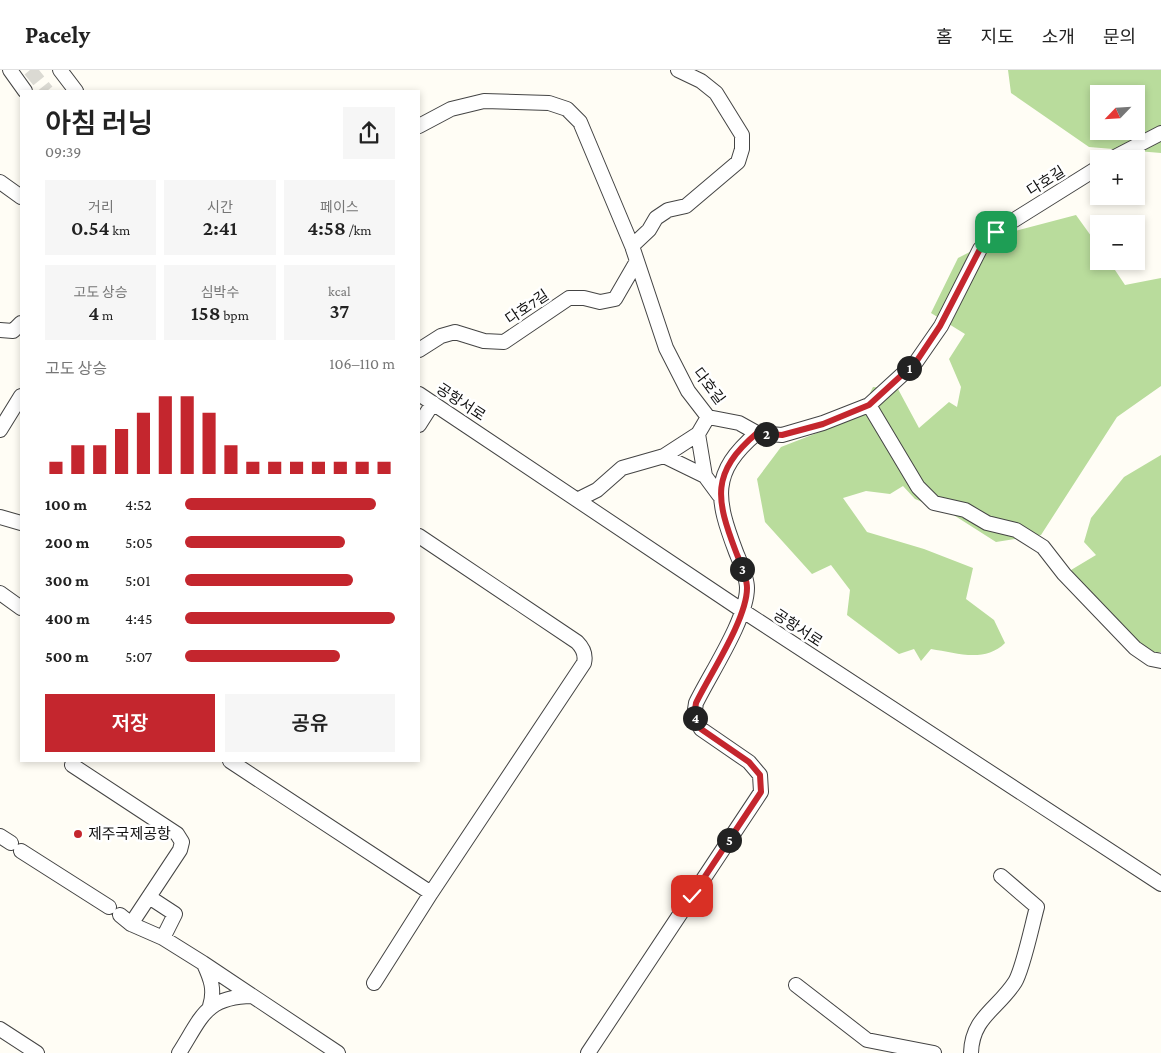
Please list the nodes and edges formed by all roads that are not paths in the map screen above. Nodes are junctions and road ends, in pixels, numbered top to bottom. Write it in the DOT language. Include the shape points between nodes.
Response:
graph roads {
  1 [pos="10,70"];
  2 [pos="60,70"];
  3 [pos="678,70"];
  4 [pos="24,90"];
  5 [pos="75,90"];
  6 [pos="420,126"];
  7 [pos="1161,133"];
  8 [pos="1128,150"];
  9 [pos="1090,173"];
  10 [pos="0,182"];
  11 [pos="20,196"];
  12 [pos="632,246"];
  13 [pos="637,261"];
  14 [pos="20,323"];
  15 [pos="0,330"];
  16 [pos="420,349"];
  17 [pos="420,395"];
  18 [pos="20,398"];
  19 [pos="433,403"];
  20 [pos="869,405"];
  21 [pos="708,417"];
  22 [pos="420,423"];
  23 [pos="0,430"];
  24 [pos="757,433"];
  25 [pos="698,434"];
  26 [pos="664,456"];
  27 [pos="705,476"];
  28 [pos="720,495"];
  29 [pos="578,500"];
  30 [pos="0,517"];
  31 [pos="20,523"];
  32 [pos="420,537"];
  33 [pos="0,593"];
  34 [pos="20,607"];
  35 [pos="743,611"];
  36 [pos="1161,661"];
  37 [pos="232,762"];
  38 [pos="72,765"];
  39 [pos="11,843"];
  40 [pos="1001,876"];
  41 [pos="1161,884"];
  42 [pos="431,893"];
  43 [pos="149,897"];
  44 [pos="131,924"];
  45 [pos="163,938"];
  46 [pos="203,963"];
  47 [pos="374,983"];
  48 [pos="796,986"];
  49 [pos="252,996"];
  50 [pos="210,1006"];
  51 [pos="0,1029"];
  52 [pos="24,1048"];
  53 [pos="38,1053"];
  54 [pos="179,1053"];
  55 [pos="338,1053"];
  56 [pos="588,1053"];
  57 [pos="934,1053"];
  58 [pos="971,1053"];
  1 -- 4 [label="street"];
  2 -- 5 [label="street"];
  3 -- 12 [label="street" via="702,82 716,94 742,135 742,148 738,162 686,206 668,210 656,218"];
  6 -- 12 [label="street, 다호길" via="451,110 484,101 549,103 567,109 580,122"];
  7 -- 8 [label="street"];
  9 -- 20 [label="street, 다호길" via="996,232 980,249 940,326 916,362"];
  10 -- 11 [label="street"];
  12 -- 13 [label="street, 다호길"];
  13 -- 16 [label="street, 다호7길" via="615,299 600,302 569,298 504,342 484,342 455,332 441,336"];
  13 -- 21 [label="street, 다호길" via="666,348 688,391"];
  14 -- 15 [label="street" via="13,331"];
  17 -- 19 [label="street, 공항서로"];
  18 -- 23 [label="street"];
  19 -- 22 [label="street"];
  19 -- 29 [label="street, 공항서로"];
  20 -- 24 [label="street, 다호길" via="823,424 782,435"];
  20 -- 36 [label="street" via="918,488 934,503 965,510 987,523 1016,530 1043,547 1064,574 1135,648 1151,659"];
  21 -- 24 [label="street, 다호길" via="739,423"];
  21 -- 25 [label="street"];
  24 -- 28 [label="street" via="739,449 725,471"];
  25 -- 26 [label="street"];
  25 -- 27 [label="street"];
  26 -- 27 [label="street"];
  26 -- 29 [label="street" via="622,468 597,490"];
  27 -- 28 [label="street"];
  28 -- 35 [label="street" via="723,517 748,587"];
  29 -- 35 [label="street, 공항서로"];
  30 -- 31 [label="street"];
  32 -- 42 [label="street" via="577,642 585,658"];
  33 -- 34 [label="street"];
  35 -- 41 [label="street, 공항서로"];
  35 -- 56 [label="street" via="696,703 694,716 701,729 749,762 760,775 761,792"];
  37 -- 42 [label="street"];
  38 -- 43 [label="street" via="177,834 182,842"];
  39 -- 44 [label="street"];
  40 -- 58 [label="street" via="1037,908 1016,981 979,1022"];
  42 -- 47 [label="street"];
  43 -- 44 [label="street"];
  43 -- 45 [label="street" via="175,914"];
  44 -- 45 [label="street"];
  45 -- 46 [label="street"];
  46 -- 49 [label="street"];
  46 -- 50 [label="street" via="211,978 213,994"];
  48 -- 57 [label="street" via="867,1040"];
  49 -- 50 [label="street" via="221,999"];
  49 -- 55 [label="street"];
  50 -- 54 [label="street"];
  51 -- 52 [label="street"];
  52 -- 53 [label="street"];
}
